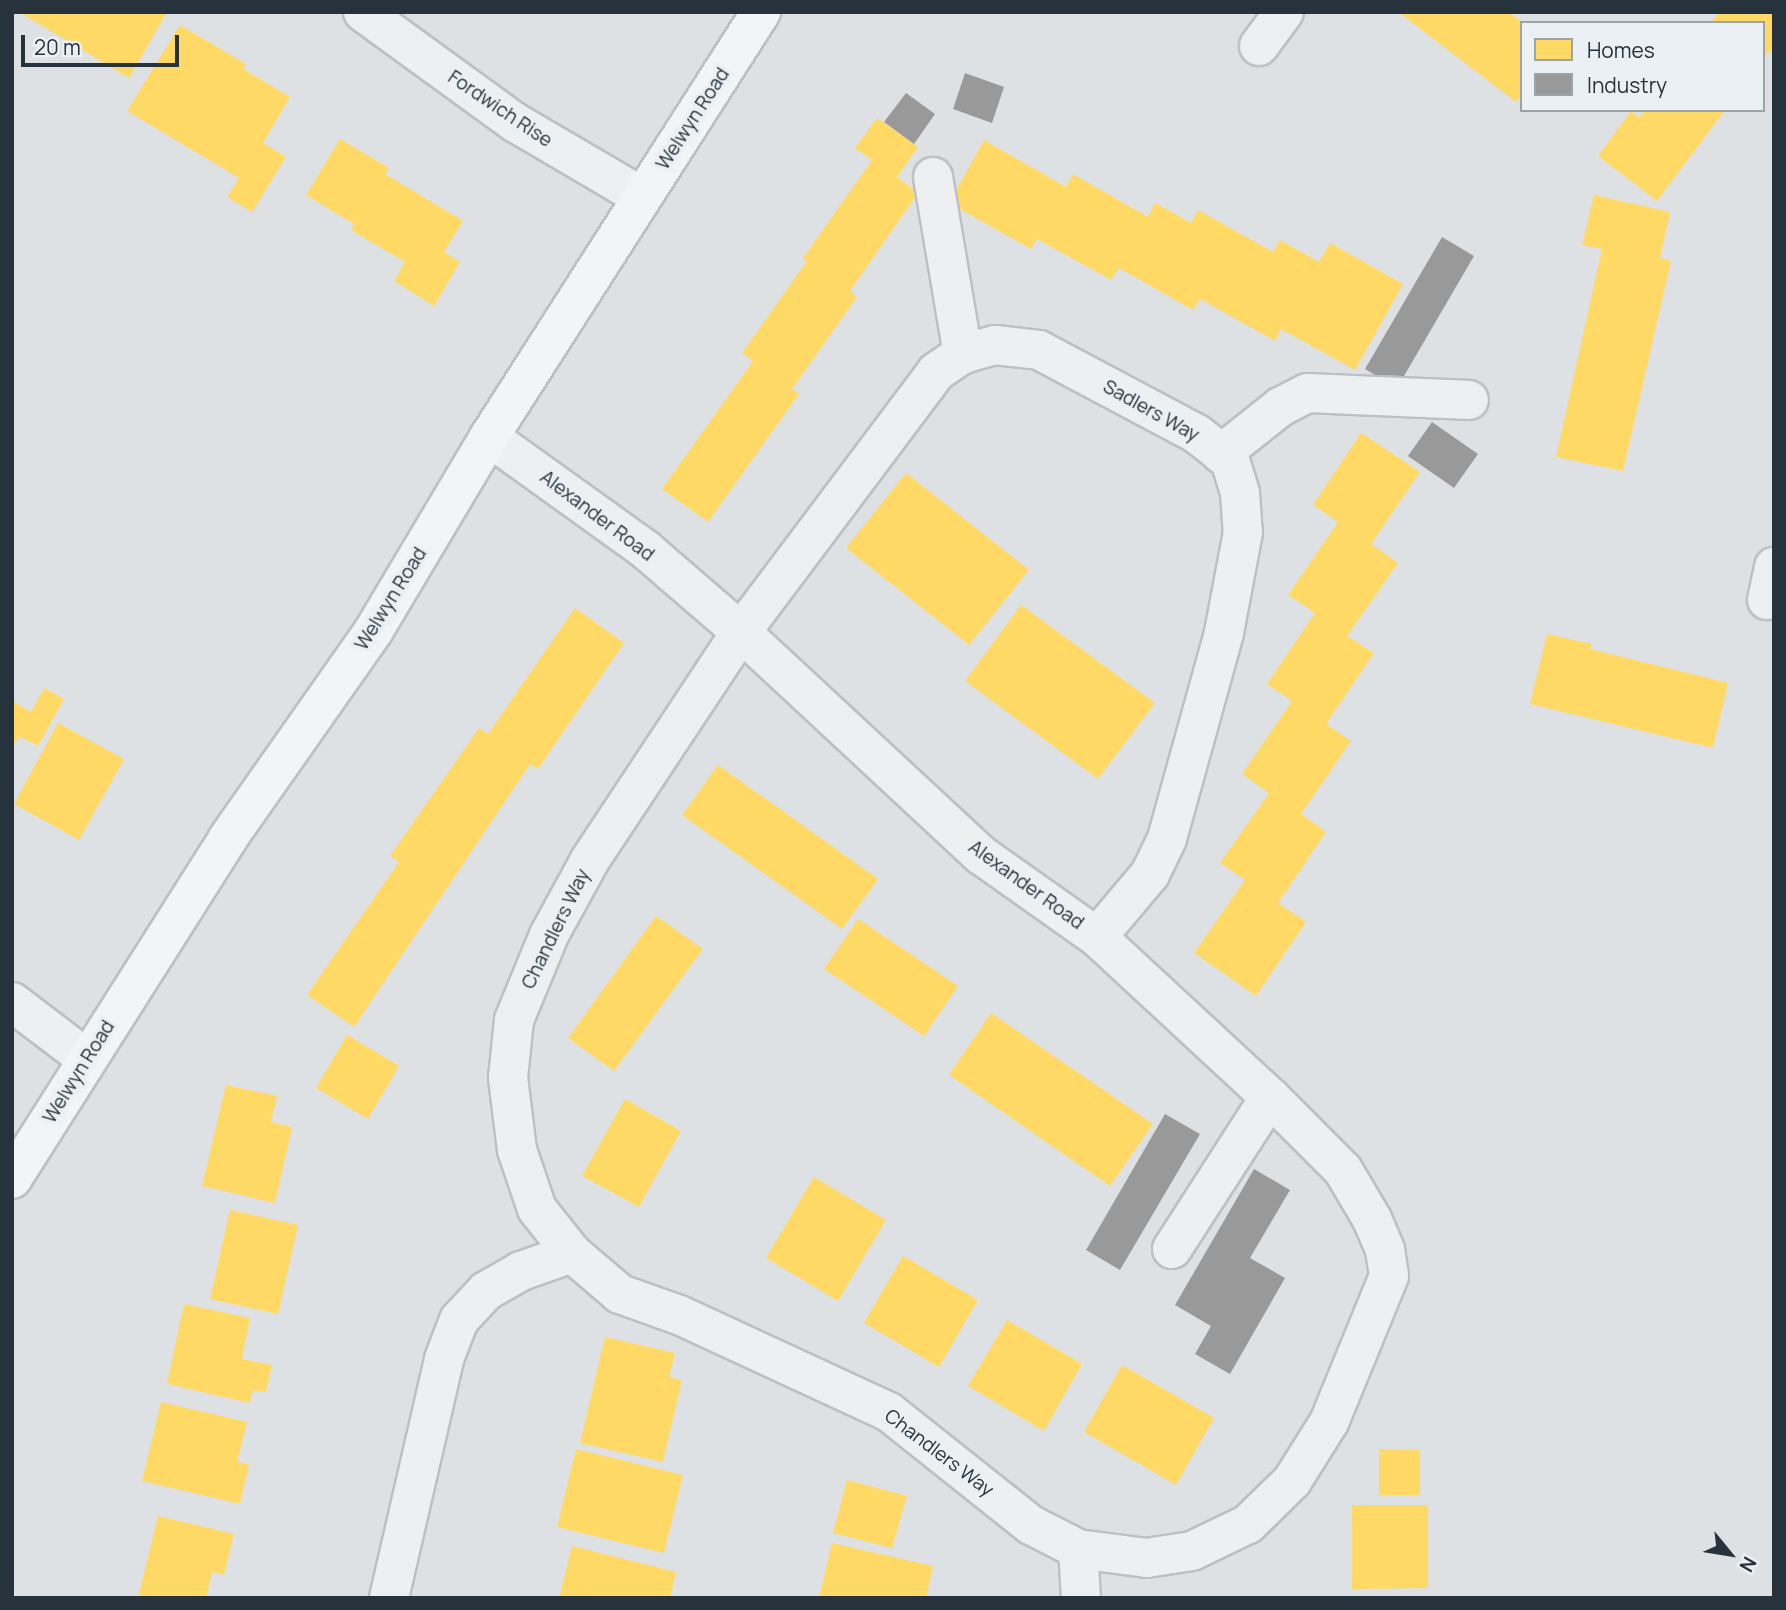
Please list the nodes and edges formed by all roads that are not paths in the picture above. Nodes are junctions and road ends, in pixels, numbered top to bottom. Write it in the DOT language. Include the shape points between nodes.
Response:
graph roads {
  1 [pos="363,12"];
  2 [pos="761,12"];
  3 [pos="1284,12"];
  4 [pos="1259,46"];
  5 [pos="933,177"];
  6 [pos="642,197"];
  7 [pos="964,354"];
  8 [pos="1469,400"];
  9 [pos="489,437"];
  10 [pos="1221,454"];
  11 [pos="741,632"];
  12 [pos="1097,937"];
  13 [pos="12,1002"];
  14 [pos="87,1059"];
  15 [pos="1270,1097"];
  16 [pos="12,1179"];
  17 [pos="1172,1250"];
  18 [pos="572,1253"];
  19 [pos="1329,1422"];
  20 [pos="1078,1549"];
  21 [pos="389,1598"];
  22 [pos="1081,1598"];
  1 -- 6 [label="street, Fordwich Rise" via="516,123"];
  2 -- 6 [label="main road, Welwyn Road"];
  3 -- 4 [label="street"];
  5 -- 7 [label="street"];
  6 -- 9 [label="main road, Welwyn Road"];
  7 -- 10 [label="street, Sadlers Way" via="996,345 1039,350 1197,434"];
  7 -- 11 [label="street, Sadlers Way" via="936,372"];
  8 -- 10 [label="street" via="1308,393 1280,407"];
  9 -- 11 [label="street, Alexander Road" via="646,550"];
  9 -- 14 [label="main road, Welwyn Road" via="374,630 228,838"];
  10 -- 12 [label="street, Sadlers Way" via="1230,460 1240,494 1242,532 1224,633 1158,860"];
  11 -- 12 [label="street, Alexander Road" via="981,855"];
  11 -- 18 [label="street, Chandlers Way" via="590,860 549,935 514,1020 508,1078 517,1150 537,1209"];
  12 -- 15 [label="street, Alexander Road"];
  13 -- 14 [label="street"];
  14 -- 16 [label="main road, Welwyn Road"];
  15 -- 17 [label="street"];
  15 -- 19 [label="street, Alexander Road" via="1343,1170 1385,1250 1389,1276"];
  18 -- 20 [label="street, Chandlers Way" via="620,1294 679,1315 889,1412 1031,1525"];
  18 -- 21 [label="street" via="521,1271 486,1291 459,1320 444,1359"];
  19 -- 20 [label="street, Chandlers Way" via="1292,1481 1248,1524 1192,1550 1147,1558"];
  20 -- 22 [label="street"];
}
